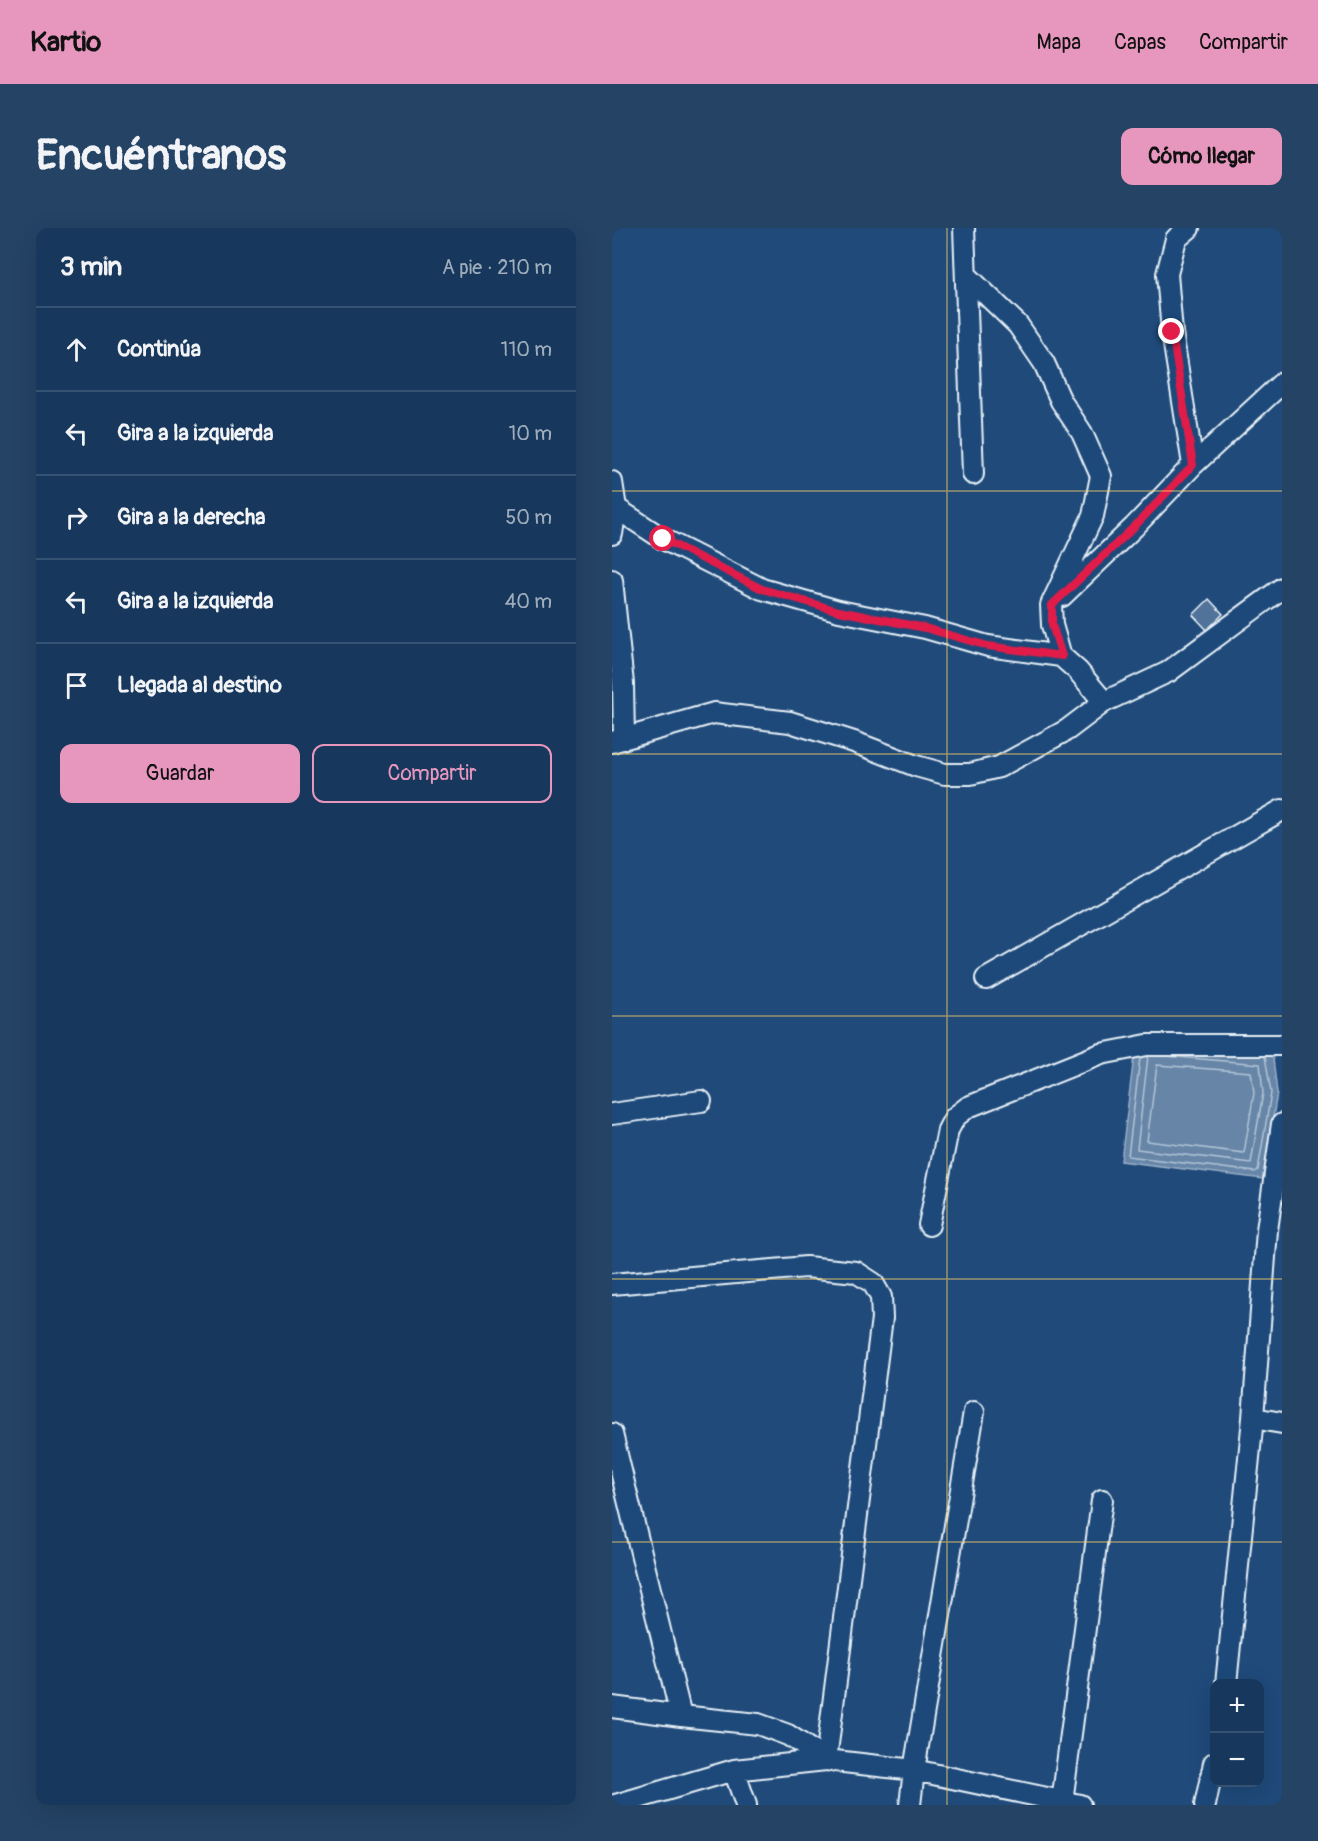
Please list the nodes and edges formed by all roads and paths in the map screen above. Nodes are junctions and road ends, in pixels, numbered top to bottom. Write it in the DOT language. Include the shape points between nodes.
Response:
graph roads {
  1 [pos="964,228"];
  2 [pos="1189,228"];
  3 [pos="967,276"];
  4 [pos="1282,383"];
  5 [pos="1193,465"];
  6 [pos="973,474"];
  7 [pos="612,482"];
  8 [pos="616,508"];
  9 [pos="612,534"];
  10 [pos="612,580"];
  11 [pos="1282,588"];
  12 [pos="1052,605"];
  13 [pos="1062,656"];
  14 [pos="1104,702"];
  15 [pos="618,740"];
  16 [pos="1282,810"];
  17 [pos="986,979"];
  18 [pos="1282,1045"];
  19 [pos="701,1101"];
  20 [pos="612,1114"];
  21 [pos="1282,1124"];
  22 [pos="929,1225"];
  23 [pos="612,1284"];
  24 [pos="974,1412"];
  25 [pos="1253,1418"];
  26 [pos="1282,1423"];
  27 [pos="612,1434"];
  28 [pos="612,1440"];
  29 [pos="1101,1500"];
  30 [pos="1226,1679"];
  31 [pos="612,1707"];
  32 [pos="681,1716"];
  33 [pos="826,1760"];
  34 [pos="734,1770"];
  35 [pos="914,1770"];
  36 [pos="1210,1784"];
  37 [pos="1071,1804"];
  38 [pos="615,1805"];
  39 [pos="746,1805"];
  40 [pos="910,1805"];
  41 [pos="1205,1805"];
  1 -- 3 [label="street"];
  2 -- 5 [label="street" via="1176,239 1167,274"];
  3 -- 6 [label="street"];
  3 -- 12 [label="street" via="1018,326 1044,363 1101,476 1093,516"];
  4 -- 5 [label="street"];
  5 -- 12 [label="street"];
  7 -- 8 [label="street"];
  8 -- 9 [label="street"];
  8 -- 13 [label="street" via="663,539 762,589 988,646"];
  10 -- 15 [label="street" via="622,684"];
  11 -- 14 [label="street" via="1168,672"];
  12 -- 13 [label="street" via="1052,625"];
  13 -- 14 [label="street"];
  14 -- 15 [label="street" via="1067,730 999,767 970,774 945,774 916,766 790,722 714,713"];
  16 -- 17 [label="street"];
  18 -- 22 [label="street" via="1147,1045 1101,1054 968,1107 955,1117 948,1130"];
  19 -- 20 [label="street"];
  21 -- 25 [label="street" via="1267,1230"];
  23 -- 33 [label="street" via="806,1268 856,1272 873,1283 881,1298 882,1318"];
  24 -- 35 [label="street"];
  25 -- 26 [label="street"];
  25 -- 30 [label="street"];
  27 -- 28 [label="street"];
  28 -- 32 [label="street"];
  29 -- 37 [label="street"];
  31 -- 32 [label="street"];
  32 -- 33 [label="street" via="758,1724 788,1735"];
  33 -- 34 [label="street"];
  33 -- 35 [label="street"];
  34 -- 38 [label="street"];
  34 -- 39 [label="street"];
  35 -- 37 [label="street"];
  35 -- 40 [label="street"];
  36 -- 41 [label="street"];
}
